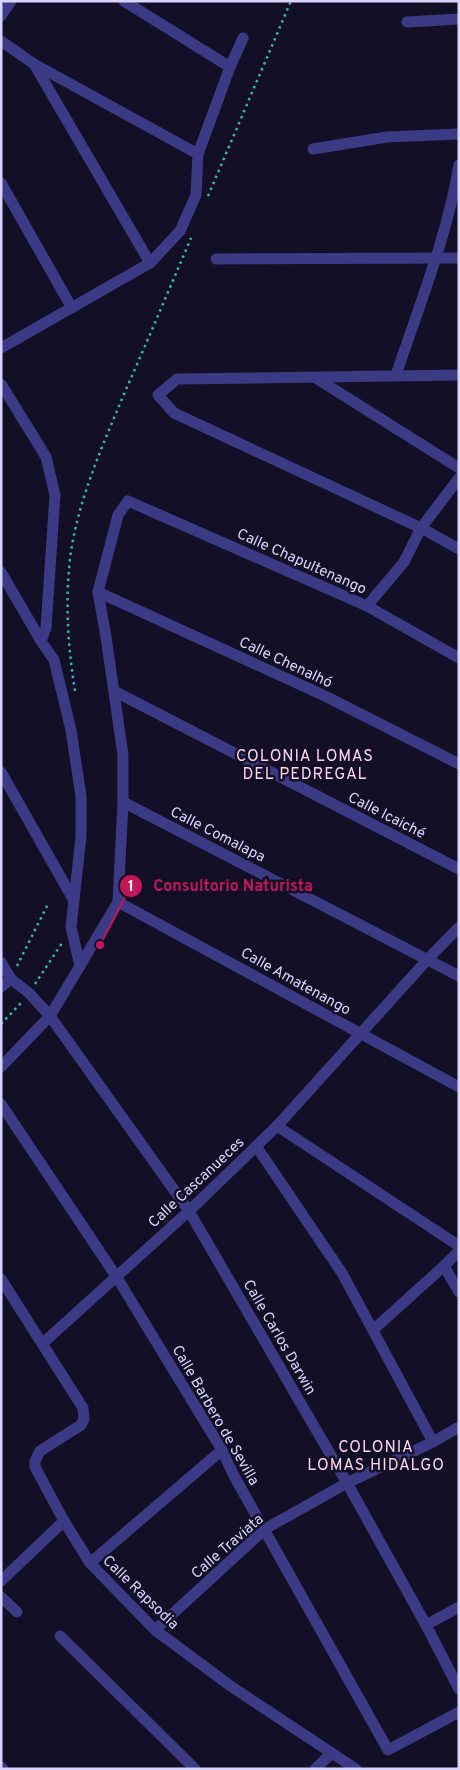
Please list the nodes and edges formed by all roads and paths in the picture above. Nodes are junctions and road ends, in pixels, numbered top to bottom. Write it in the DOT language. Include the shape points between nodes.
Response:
graph roads {
  1 [pos="11,1"];
  2 [pos="124,1"];
  3 [pos="1,16"];
  4 [pos="459,19"];
  5 [pos="407,22"];
  6 [pos="244,38"];
  7 [pos="1,42"];
  8 [pos="34,64"];
  9 [pos="230,67"];
  10 [pos="459,134"];
  11 [pos="313,149"];
  12 [pos="198,154"];
  13 [pos="459,164"];
  14 [pos="1,183"];
  15 [pos="435,258"];
  16 [pos="459,258"];
  17 [pos="216,260"];
  18 [pos="150,263"];
  19 [pos="72,308"];
  20 [pos="1,348"];
  21 [pos="396,375"];
  22 [pos="459,375"];
  23 [pos="316,378"];
  24 [pos="1,384"];
  25 [pos="459,468"];
  26 [pos="459,478"];
  27 [pos="421,528"];
  28 [pos="459,549"];
  29 [pos="1,572"];
  30 [pos="98,592"];
  31 [pos="367,606"];
  32 [pos="41,641"];
  33 [pos="459,658"];
  34 [pos="114,691"];
  35 [pos="459,764"];
  36 [pos="1,772"];
  37 [pos="123,802"];
  38 [pos="459,869"];
  39 [pos="73,900"];
  40 [pos="118,902"];
  41 [pos="48,904"];
  42 [pos="459,927"];
  43 [pos="428,959"];
  44 [pos="1,962"];
  45 [pos="80,966"];
  46 [pos="459,976"];
  47 [pos="11,979"];
  48 [pos="1,987"];
  49 [pos="50,1016"];
  50 [pos="360,1033"];
  51 [pos="1,1067"];
  52 [pos="459,1088"];
  53 [pos="1,1104"];
  54 [pos="277,1126"];
  55 [pos="256,1146"];
  56 [pos="189,1210"];
  57 [pos="459,1246"];
  58 [pos="459,1251"];
  59 [pos="444,1266"];
  60 [pos="116,1276"];
  61 [pos="1,1279"];
  62 [pos="459,1292"];
  63 [pos="373,1330"];
  64 [pos="43,1343"];
  65 [pos="459,1427"];
  66 [pos="433,1442"];
  67 [pos="222,1450"];
  68 [pos="347,1483"];
  69 [pos="64,1521"];
  70 [pos="265,1530"];
  71 [pos="90,1563"];
  72 [pos="1,1581"];
  73 [pos="1,1597"];
  74 [pos="459,1607"];
  75 [pos="17,1612"];
  76 [pos="426,1625"];
  77 [pos="155,1630"];
  78 [pos="60,1636"];
  79 [pos="459,1689"];
  80 [pos="459,1712"];
  81 [pos="332,1753"];
  82 [pos="195,1769"];
  83 [pos="315,1769"];
  84 [pos="356,1769"];
  1 -- 3 [label="street"];
  2 -- 9 [label="street"];
  4 -- 5 [label="street"];
  6 -- 9 [label="street"];
  7 -- 8 [label="street"];
  8 -- 12 [label="street"];
  8 -- 18 [label="street"];
  9 -- 12 [label="street"];
  10 -- 11 [label="street" via="388,136"];
  12 -- 18 [label="street" via="196,195 180,231"];
  13 -- 15 [label="street" via="453,198"];
  14 -- 19 [label="street"];
  15 -- 16 [label="street"];
  15 -- 17 [label="street"];
  15 -- 21 [label="street"];
  18 -- 19 [label="street"];
  19 -- 20 [label="street"];
  21 -- 22 [label="street"];
  21 -- 23 [label="street"];
  23 -- 25 [label="street"];
  23 -- 27 [label="street" via="177,379 158,395 174,413"];
  24 -- 32 [label="street" via="46,457 55,495 46,628"];
  26 -- 27 [label="street"];
  27 -- 28 [label="street"];
  27 -- 31 [label="street" via="404,562"];
  29 -- 32 [label="street"];
  30 -- 31 [label="street, Calle Chapultenango" via="118,515 128,501"];
  30 -- 34 [label="street"];
  30 -- 35 [label="street, Calle Chenalhó" via="325,696"];
  31 -- 33 [label="street, Calle Chapultenango"];
  32 -- 39 [label="street" via="54,660 72,730 82,796 81,837"];
  34 -- 37 [label="street" via="123,755"];
  34 -- 38 [label="street, Calle Icaiché"];
  36 -- 39 [label="street"];
  37 -- 40 [label="street"];
  37 -- 43 [label="street, Calle Comalapa"];
  39 -- 45 [label="street" via="70,926"];
  40 -- 45 [label="street"];
  40 -- 50 [label="street, Calle Amatenango"];
  41 -- 47 [label="path"];
  42 -- 43 [label="street, Calle Cascanueces"];
  43 -- 46 [label="street, Calle Comalapa"];
  43 -- 50 [label="street, Calle Cascanueces"];
  44 -- 47 [label="street"];
  45 -- 49 [label="street"];
  47 -- 48 [label="street"];
  47 -- 49 [label="street, Calle Carlos Darwin"];
  49 -- 51 [label="street"];
  49 -- 56 [label="street, Calle Carlos Darwin"];
  50 -- 52 [label="street, Calle Amatenango"];
  50 -- 54 [label="street, Calle Cascanueces"];
  53 -- 60 [label="street, Calle Barbero de Sevilla"];
  54 -- 55 [label="street, Calle Cascanueces"];
  54 -- 57 [label="street"];
  55 -- 56 [label="street, Calle Cascanueces"];
  55 -- 63 [label="street" via="342,1273"];
  56 -- 60 [label="street, Calle Cascanueces"];
  56 -- 68 [label="street, Calle Carlos Darwin"];
  58 -- 59 [label="street"];
  59 -- 62 [label="street"];
  59 -- 63 [label="street"];
  60 -- 64 [label="street, Calle Cascanueces"];
  60 -- 67 [label="street, Calle Barbero de Sevilla"];
  61 -- 64 [label="street"];
  63 -- 66 [label="street"];
  64 -- 69 [label="street, Calle Rapsodia" via="83,1408 84,1420 80,1425 40,1451 35,1461 35,1467"];
  65 -- 66 [label="street, Calle Traviata"];
  66 -- 68 [label="street, Calle Traviata"];
  67 -- 70 [label="street, Calle Barbero de Sevilla"];
  67 -- 71 [label="street"];
  68 -- 70 [label="street, Calle Traviata"];
  68 -- 76 [label="street, Calle Carlos Darwin"];
  69 -- 71 [label="street, Calle Rapsodia"];
  69 -- 72 [label="street"];
  70 -- 77 [label="street, Calle Traviata"];
  70 -- 80 [label="street, Calle Barbero de Sevilla" via="388,1750"];
  71 -- 77 [label="street, Calle Rapsodia"];
  73 -- 75 [label="street"];
  74 -- 76 [label="street"];
  76 -- 79 [label="street, Calle Carlos Darwin"];
  77 -- 81 [label="street, Calle Rapsodia" via="232,1687"];
  78 -- 82 [label="street"];
  81 -- 83 [label="street"];
  81 -- 84 [label="street, Calle Rapsodia"];
}
